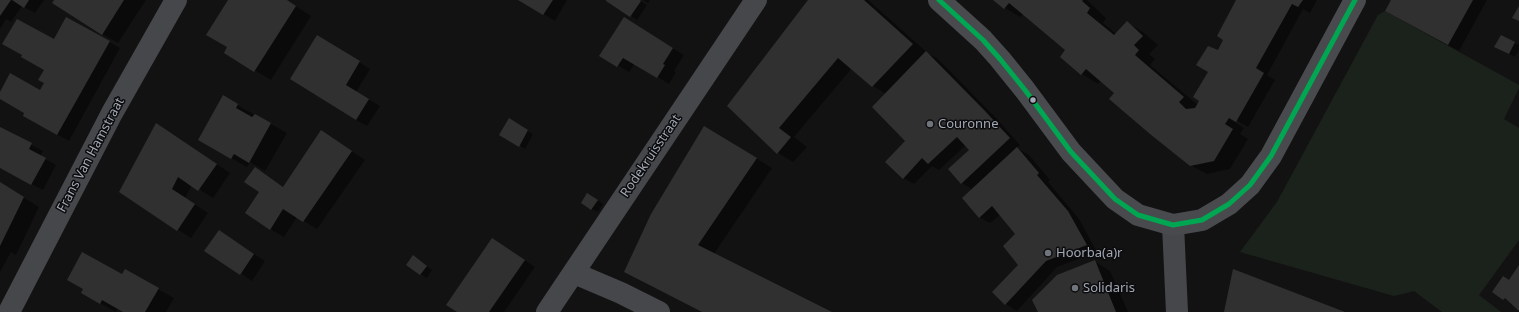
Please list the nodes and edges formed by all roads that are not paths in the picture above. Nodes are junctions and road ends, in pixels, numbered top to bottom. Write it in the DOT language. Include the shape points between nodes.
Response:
graph roads {
  1 [pos="176,0"];
  2 [pos="756,0"];
  3 [pos="939,0"];
  4 [pos="1354,0"];
  5 [pos="1173,225"];
  6 [pos="574,273"];
  7 [pos="9,312"];
  8 [pos="547,312"];
  9 [pos="659,312"];
  10 [pos="1177,312"];
  1 -- 7 [label="street, Frans Van Hamstraat" via="112,113"];
  2 -- 6 [label="street, Rodekruisstraat"];
  3 -- 5 [label="main road" via="1000,59 1070,152 1115,199 1138,215"];
  4 -- 5 [label="main road" via="1271,156 1250,185 1230,204 1202,220"];
  5 -- 10 [label="street"];
  6 -- 8 [label="street, Rodekruisstraat"];
  6 -- 9 [label="street"];
}
